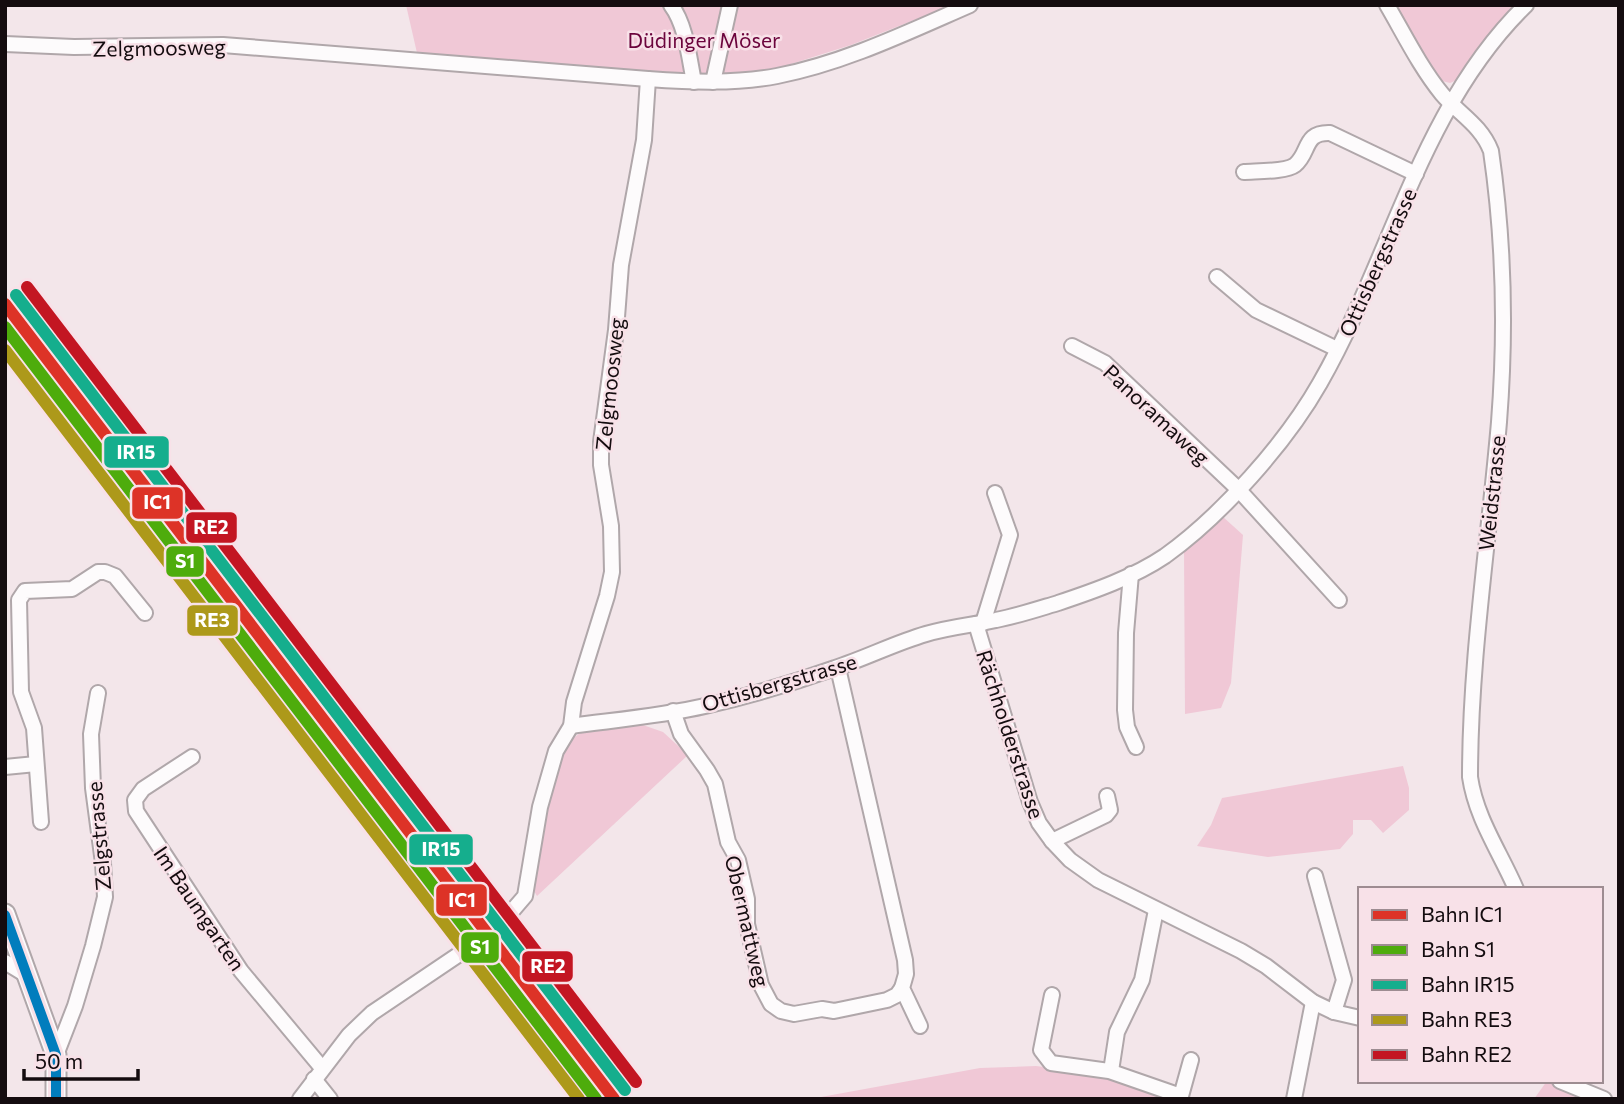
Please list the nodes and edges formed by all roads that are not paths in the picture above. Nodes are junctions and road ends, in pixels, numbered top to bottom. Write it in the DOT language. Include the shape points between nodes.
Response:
graph roads {
  1 [pos="671,5"];
  2 [pos="730,5"];
  3 [pos="970,5"];
  4 [pos="1387,5"];
  5 [pos="1526,5"];
  6 [pos="5,44"];
  7 [pos="648,79"];
  8 [pos="694,82"];
  9 [pos="712,82"];
  10 [pos="1451,104"];
  11 [pos="1244,172"];
  12 [pos="1416,174"];
  13 [pos="1217,277"];
  14 [pos="1072,345"];
  15 [pos="1337,349"];
  16 [pos="1238,489"];
  17 [pos="995,493"];
  18 [pos="1131,574"];
  19 [pos="1339,600"];
  20 [pos="145,613"];
  21 [pos="980,623"];
  22 [pos="838,668"];
  23 [pos="98,693"];
  24 [pos="673,711"];
  25 [pos="570,726"];
  26 [pos="1136,747"];
  27 [pos="192,757"];
  28 [pos="36,764"];
  29 [pos="5,767"];
  30 [pos="1107,796"];
  31 [pos="41,821"];
  32 [pos="1052,841"];
  33 [pos="1315,876"];
  34 [pos="1515,887"];
  35 [pos="1156,910"];
  36 [pos="5,914"];
  37 [pos="507,917"];
  38 [pos="461,953"];
  39 [pos="5,962"];
  40 [pos="29,977"];
  41 [pos="902,988"];
  42 [pos="1052,995"];
  43 [pos="1313,1002"];
  44 [pos="1334,1012"];
  45 [pos="1358,1018"];
  46 [pos="920,1026"];
  47 [pos="55,1055"];
  48 [pos="1191,1060"];
  49 [pos="1111,1071"];
  50 [pos="318,1073"];
  51 [pos="1565,1083"];
  52 [pos="56,1099"];
  53 [pos="300,1099"];
  54 [pos="330,1099"];
  55 [pos="1294,1099"];
  56 [pos="1604,1099"];
  1 -- 8 [label="street" via="688,49"];
  2 -- 9 [label="street"];
  3 -- 9 [label="street, Zelgmoosweg" via="870,48 807,68 777,76"];
  4 -- 10 [label="street"];
  5 -- 10 [label="street, Ottisbergstrasse" via="1495,37"];
  6 -- 7 [label="street, Zelgmoosweg" via="223,45"];
  7 -- 8 [label="street, Zelgmoosweg"];
  7 -- 25 [label="street, Zelgmoosweg" via="644,140 621,265 601,442 611,526 611,572"];
  8 -- 9 [label="street, Zelgmoosweg"];
  10 -- 12 [label="street, Ottisbergstrasse"];
  10 -- 34 [label="street, Weidstrasse" via="1476,125 1491,151 1502,258 1499,422 1481,593 1470,778 1472,796"];
  11 -- 12 [label="street, Ottisbergstrasse" via="1296,165 1311,139 1320,133"];
  12 -- 15 [label="street, Ottisbergstrasse"];
  13 -- 15 [label="street, Ottisbergstrasse" via="1256,310"];
  14 -- 16 [label="street, Panoramaweg" via="1105,363"];
  15 -- 16 [label="street, Ottisbergstrasse" via="1299,417"];
  16 -- 18 [label="street, Ottisbergstrasse" via="1163,557"];
  16 -- 19 [label="street, Panoramaweg"];
  17 -- 21 [label="street" via="1010,535"];
  18 -- 21 [label="street, Ottisbergstrasse" via="1059,603"];
  18 -- 26 [label="street" via="1125,701 1127,727"];
  20 -- 28 [label="street" via="115,576 105,572 97,572 72,589 25,591 19,600 21,692 34,727"];
  21 -- 22 [label="street, Ottisbergstrasse" via="928,634"];
  21 -- 32 [label="street, Rächholderstrasse" via="1030,802"];
  22 -- 24 [label="street, Ottisbergstrasse" via="722,702"];
  22 -- 41 [label="street" via="905,960"];
  23 -- 47 [label="street, Zelgstrasse" via="91,734 105,897 75,1006"];
  24 -- 25 [label="street, Ottisbergstrasse"];
  24 -- 41 [label="street, Obermattweg" via="681,734 715,784 747,899 747,924 761,985 771,1004 794,1014 841,1010 887,1000"];
  25 -- 37 [label="street, Zelgmoosweg" via="556,751 540,807 525,896"];
  27 -- 50 [label="street, Im Baumgarten" via="143,789 135,800 136,811 241,971"];
  28 -- 29 [label="street"];
  28 -- 31 [label="street"];
  30 -- 32 [label="street, Rächholderstrasse" via="1110,810 1106,815"];
  32 -- 35 [label="street, Rächholderstrasse" via="1091,876"];
  33 -- 44 [label="street" via="1344,980"];
  35 -- 43 [label="street, Rächholderstrasse" via="1241,951"];
  35 -- 49 [label="street" via="1142,980 1117,1032"];
  36 -- 40 [label="street, Zelgstrasse"];
  38 -- 50 [label="street" via="372,1013"];
  39 -- 40 [label="street"];
  40 -- 47 [label="street, Zelgstrasse"];
  41 -- 46 [label="street"];
  42 -- 49 [label="street" via="1041,1050 1051,1063"];
  43 -- 44 [label="street, Rächholderstrasse"];
  43 -- 55 [label="street"];
  44 -- 45 [label="street, Rächholderstrasse"];
  47 -- 52 [label="street, Zelgstrasse"];
  48 -- 49 [label="street" via="1181,1096"];
  50 -- 53 [label="street"];
  50 -- 54 [label="street"];
  51 -- 56 [label="street"];
}
